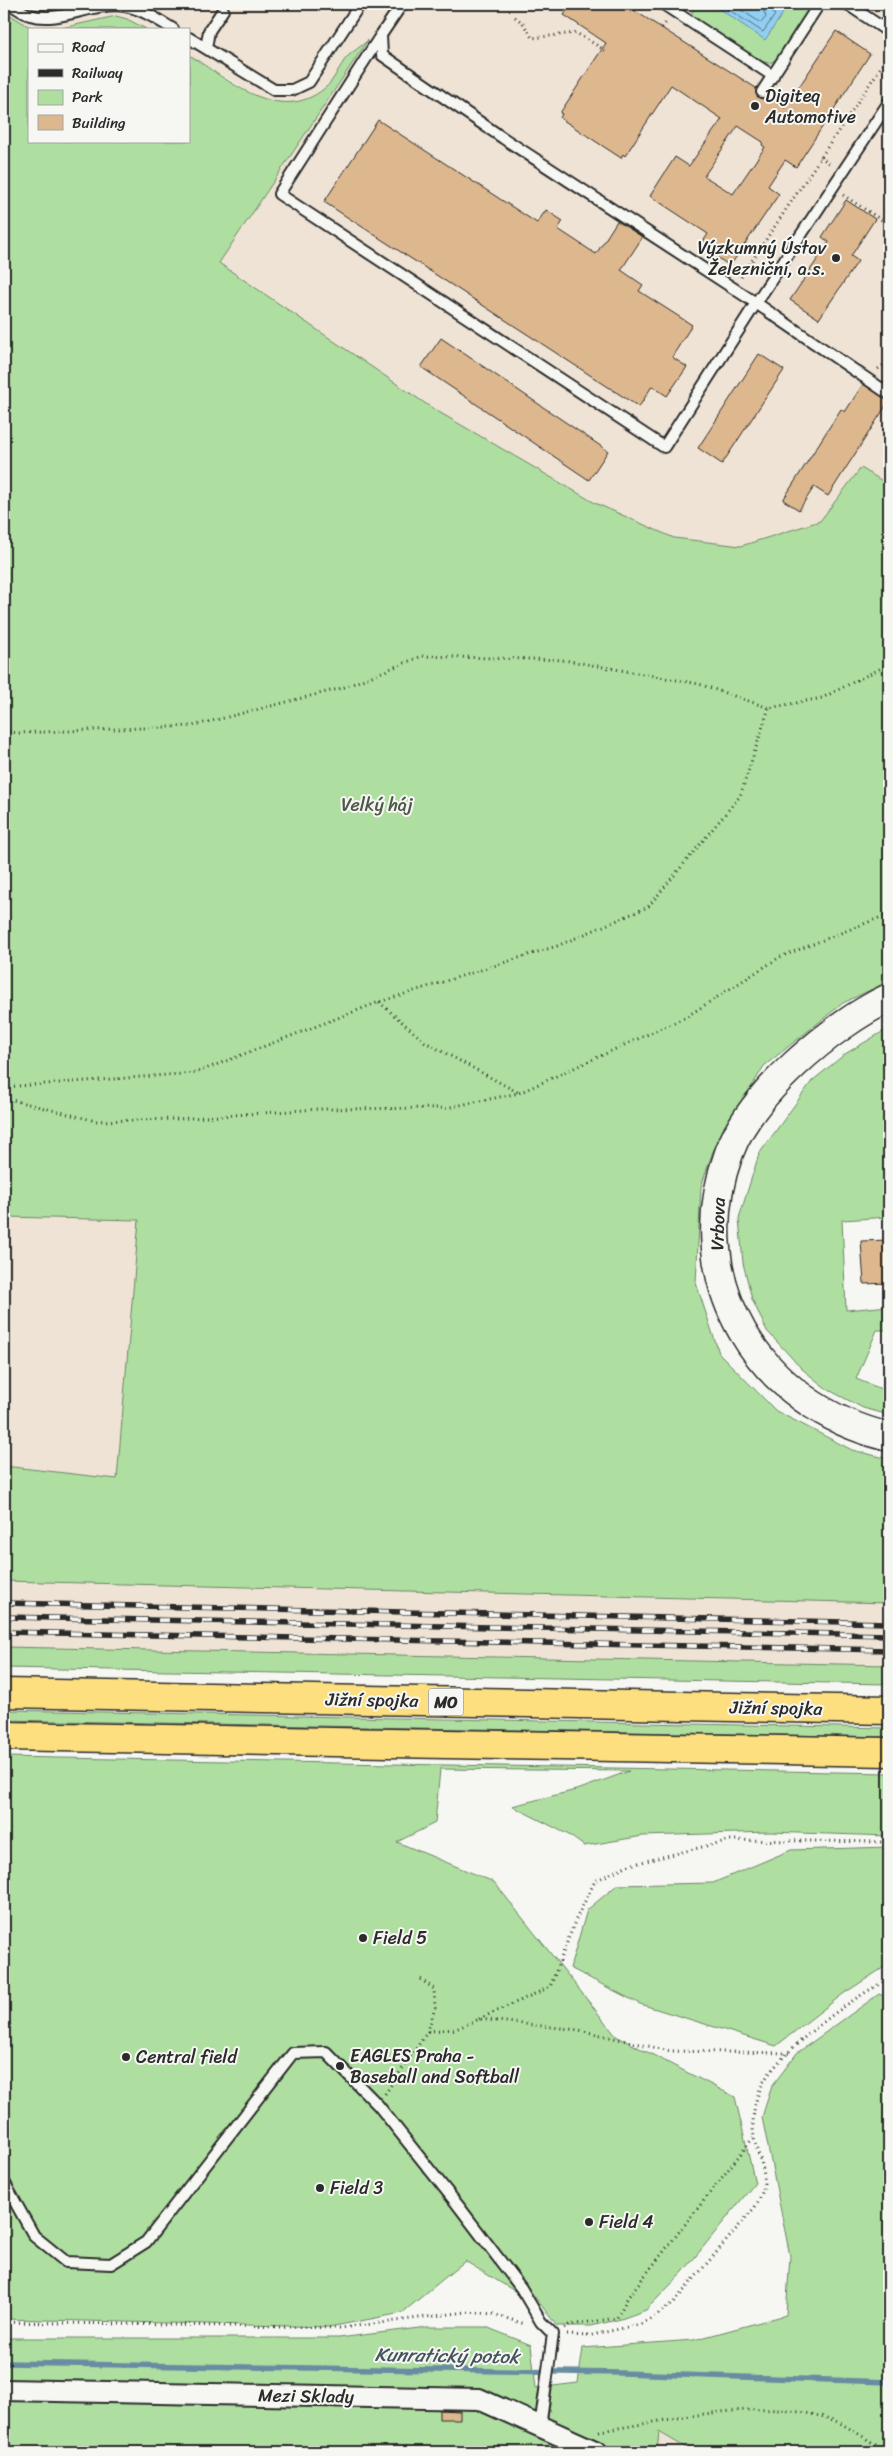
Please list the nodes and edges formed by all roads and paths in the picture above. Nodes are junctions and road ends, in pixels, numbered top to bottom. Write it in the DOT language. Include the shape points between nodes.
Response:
graph roads {
  1 [pos="10,4"];
  2 [pos="360,4"];
  3 [pos="402,4"];
  4 [pos="663,4"];
  5 [pos="819,4"];
  6 [pos="847,4"];
  7 [pos="223,10"];
  8 [pos="515,16"];
  9 [pos="665,23"];
  10 [pos="171,28"];
  11 [pos="662,28"];
  12 [pos="889,32"];
  13 [pos="381,35"];
  14 [pos="190,39"];
  15 [pos="206,48"];
  16 [pos="608,52"];
  17 [pos="889,56"];
  18 [pos="773,76"];
  19 [pos="762,92"];
  20 [pos="889,102"];
  21 [pos="820,157"];
  22 [pos="842,173"];
  23 [pos="889,271"];
  24 [pos="734,288"];
  25 [pos="756,303"];
  26 [pos="889,394"];
  27 [pos="889,664"];
  28 [pos="769,708"];
  29 [pos="4,731"];
  30 [pos="889,914"];
  31 [pos="889,998"];
  32 [pos="379,1002"];
  33 [pos="4,1087"];
  34 [pos="520,1093"];
  35 [pos="4,1098"];
  36 [pos="889,1437"];
  37 [pos="4,1693"];
  38 [pos="889,1710"];
  39 [pos="4,1736"];
  40 [pos="889,1752"];
  41 [pos="889,1842"];
  42 [pos="419,1978"];
  43 [pos="889,1980"];
  44 [pos="479,2019"];
  45 [pos="428,2031"];
  46 [pos="789,2053"];
  47 [pos="378,2105"];
  48 [pos="754,2137"];
  49 [pos="4,2182"];
  50 [pos="4,2322"];
  51 [pos="553,2334"];
  52 [pos="4,2390"];
  53 [pos="540,2426"];
  54 [pos="562,2436"];
  55 [pos="597,2452"];
  56 [pos="887,2452"];
  1 -- 10 [label="lane" via="28,15 47,18 104,6 123,6 141,10"];
  2 -- 15 [label="lane" via="310,82 292,90 274,90"];
  3 -- 13 [label="lane"];
  4 -- 18 [label="lane"];
  5 -- 18 [label="lane"];
  6 -- 12 [label="lane"];
  7 -- 15 [label="lane" via="209,31"];
  8 -- 16 [label="path" via="532,38 576,33"];
  9 -- 11 [label="path"];
  13 -- 24 [label="lane" via="382,55"];
  13 -- 25 [label="lane" via="279,194 664,447"];
  14 -- 15 [label="lane"];
  17 -- 21 [label="path"];
  18 -- 19 [label="lane"];
  20 -- 22 [label="lane"];
  21 -- 22 [label="path"];
  21 -- 24 [label="path"];
  22 -- 23 [label="path" via="851,177 841,194 886,223"];
  22 -- 25 [label="lane"];
  24 -- 25 [label="lane"];
  25 -- 26 [label="lane"];
  27 -- 28 [label="path" via="822,698"];
  28 -- 29 [label="path" via="698,684 564,660 422,656 342,688 192,726"];
  28 -- 32 [label="path" via="740,796 648,907 557,946"];
  30 -- 34 [label="path" via="780,957 686,1017"];
  31 -- 36 [label="main road, Vrbova" via="841,1026 811,1050 780,1077 752,1111 729,1152 718,1194 714,1234 717,1264 726,1296 739,1327 759,1358 794,1392 830,1416"];
  32 -- 33 [label="path" via="195,1073"];
  32 -- 34 [label="path" via="425,1042"];
  34 -- 35 [label="path" via="446,1108 318,1108 177,1119 96,1121"];
  37 -- 38 [label="highway, Jižní spojka / MO"];
  39 -- 40 [label="highway"];
  41 -- 44 [label="path" via="730,1840 626,1866 595,1881 576,1919 550,1987"];
  42 -- 45 [label="path" via="434,1989 435,2008"];
  43 -- 46 [label="path" via="871,1988"];
  44 -- 45 [label="path" via="456,2029"];
  44 -- 46 [label="path" via="579,2030 670,2051"];
  45 -- 47 [label="path"];
  46 -- 48 [label="path" via="764,2082 752,2122"];
  47 -- 49 [label="lane" via="326,2052 293,2053 146,2242 111,2264 66,2262 34,2236"];
  47 -- 51 [label="lane" via="457,2204 521,2288 541,2322"];
  48 -- 51 [label="path" via="628,2297 617,2318 569,2325"];
  48 -- 51 [label="path" via="765,2178 764,2193 756,2207 675,2301 641,2324 588,2336"];
  50 -- 51 [label="path" via="341,2328 466,2312 493,2314"];
  51 -- 53 [label="lane"];
  52 -- 53 [label="street, Mezi Sklady" via="478,2399"];
  53 -- 54 [label="street, Mezi Sklady"];
  54 -- 55 [label="street, Mezi Sklady"];
  54 -- 56 [label="path" via="729,2411 782,2410 828,2418"];
}
